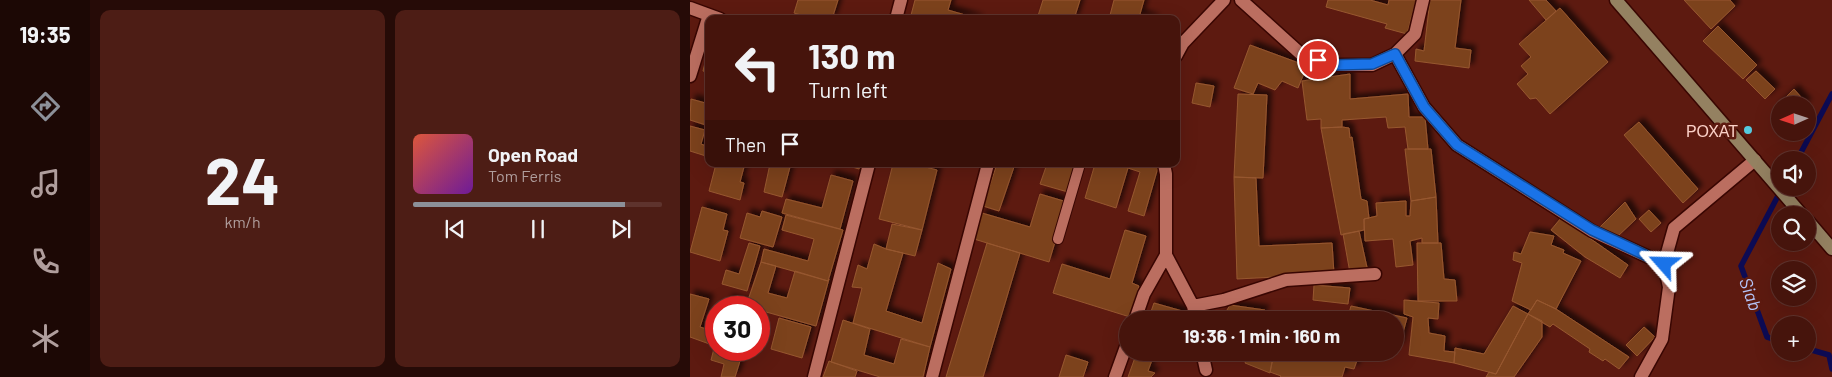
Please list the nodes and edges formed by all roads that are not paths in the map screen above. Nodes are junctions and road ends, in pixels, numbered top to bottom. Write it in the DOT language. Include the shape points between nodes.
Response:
graph roads {
  1 [pos="901,0"];
  2 [pos="1224,0"];
  3 [pos="1241,0"];
  4 [pos="1423,0"];
  5 [pos="1616,0"];
  6 [pos="690,8"];
  7 [pos="709,15"];
  8 [pos="897,15"];
  9 [pos="705,39"];
  10 [pos="1180,49"];
  11 [pos="1395,54"];
  12 [pos="690,76"];
  13 [pos="1755,160"];
  14 [pos="868,167"];
  15 [pos="987,167"];
  16 [pos="1079,167"];
  17 [pos="1165,167"];
  18 [pos="1794,206"];
  19 [pos="1816,231"];
  20 [pos="1058,239"];
  21 [pos="1832,250"];
  22 [pos="1166,255"];
  23 [pos="1664,264"];
  24 [pos="1376,274"];
  25 [pos="1194,306"];
  26 [pos="1138,311"];
  27 [pos="1195,311"];
  28 [pos="1121,361"];
  29 [pos="1204,361"];
  30 [pos="1206,370"];
  31 [pos="814,377"];
  32 [pos="932,377"];
  33 [pos="1115,377"];
  34 [pos="1641,377"];
  1 -- 8 [label="street"];
  2 -- 10 [label="street"];
  3 -- 11 [label="street" via="1302,55 1334,65 1362,65"];
  4 -- 11 [label="street" via="1415,34"];
  5 -- 13 [label="main road"];
  6 -- 7 [label="street"];
  9 -- 12 [label="street"];
  11 -- 23 [label="street" via="1424,107 1457,145 1592,230"];
  13 -- 18 [label="main road"];
  13 -- 23 [label="street" via="1674,228"];
  14 -- 31 [label="street"];
  15 -- 32 [label="street"];
  16 -- 20 [label="lane"];
  17 -- 22 [label="street"];
  19 -- 21 [label="main road"];
  22 -- 25 [label="street"];
  22 -- 26 [label="street"];
  23 -- 34 [label="street" via="1669,287 1662,339"];
  24 -- 25 [label="street" via="1286,280"];
  25 -- 27 [label="street"];
  28 -- 33 [label="street"];
  29 -- 30 [label="street"];
}
